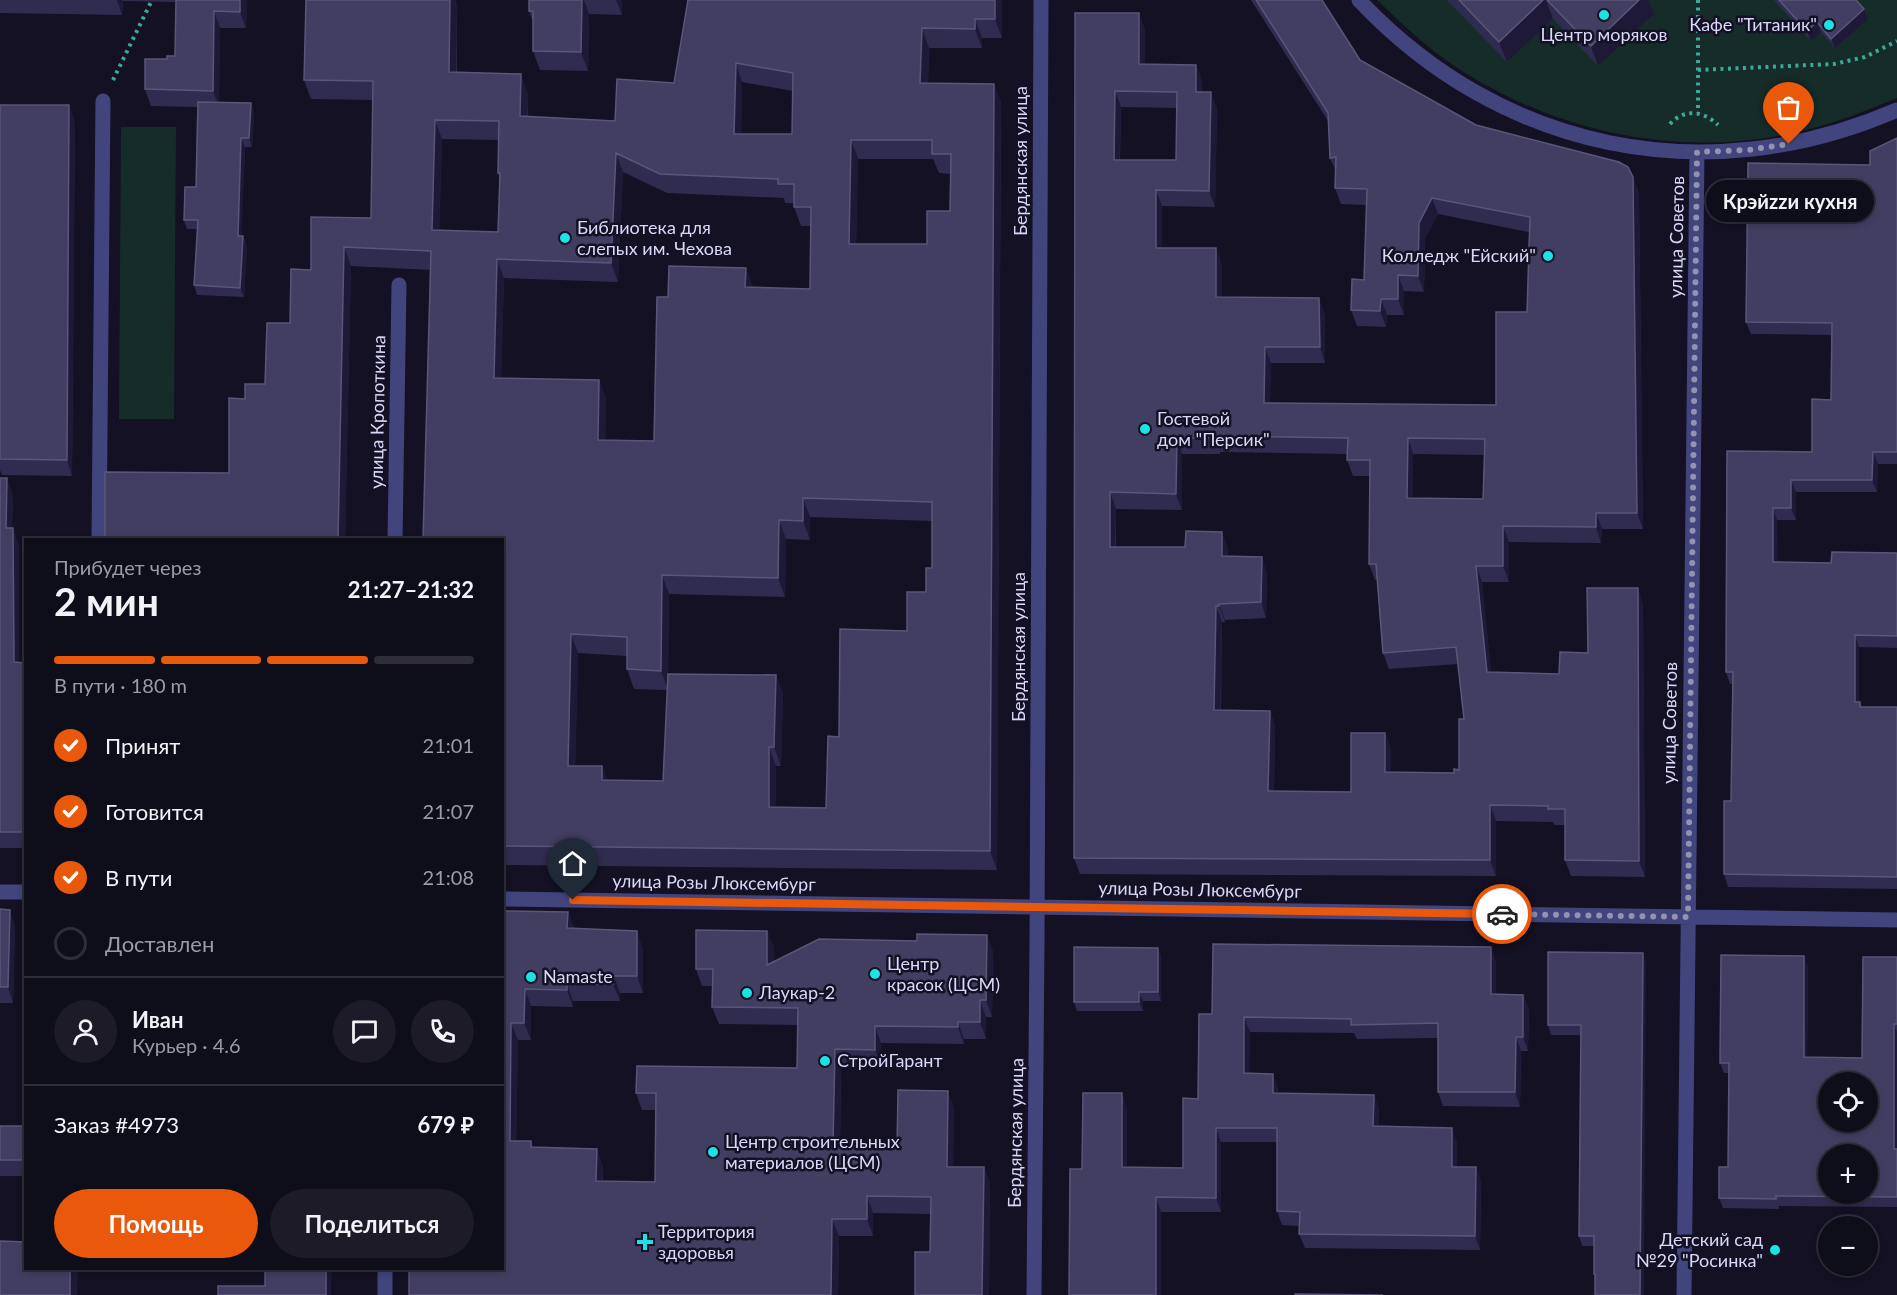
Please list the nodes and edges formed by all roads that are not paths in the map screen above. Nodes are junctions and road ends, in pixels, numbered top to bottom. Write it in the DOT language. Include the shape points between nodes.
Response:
graph roads {
  1 [pos="1041,0"];
  2 [pos="1359,0"];
  3 [pos="103,101"];
  4 [pos="1897,110"];
  5 [pos="1697,152"];
  6 [pos="399,285"];
  7 [pos="99,538"];
  8 [pos="395,538"];
  9 [pos="0,892"];
  10 [pos="24,892"];
  11 [pos="504,899"];
  12 [pos="1037,907"];
  13 [pos="1688,917"];
  14 [pos="1897,920"];
  15 [pos="386,1270"];
  16 [pos="385,1295"];
  17 [pos="1034,1295"];
  18 [pos="1684,1295"];
  1 -- 12 [label="street, Бердянская улица"];
  2 -- 5 [label="street" via="1392,34 1439,71 1518,115 1603,142"];
  3 -- 7 [label="street"];
  4 -- 5 [label="street" via="1802,142"];
  5 -- 13 [label="street, улица Советов"];
  6 -- 8 [label="street, улица Кропоткина"];
  9 -- 10 [label="street"];
  11 -- 12 [label="street, улица Розы Люксембург"];
  12 -- 13 [label="street, улица Розы Люксембург"];
  12 -- 17 [label="street, Бердянская улица"];
  13 -- 14 [label="street, улица Розы Люксембург"];
  13 -- 18 [label="street, улица Советов"];
  15 -- 16 [label="street"];
}
